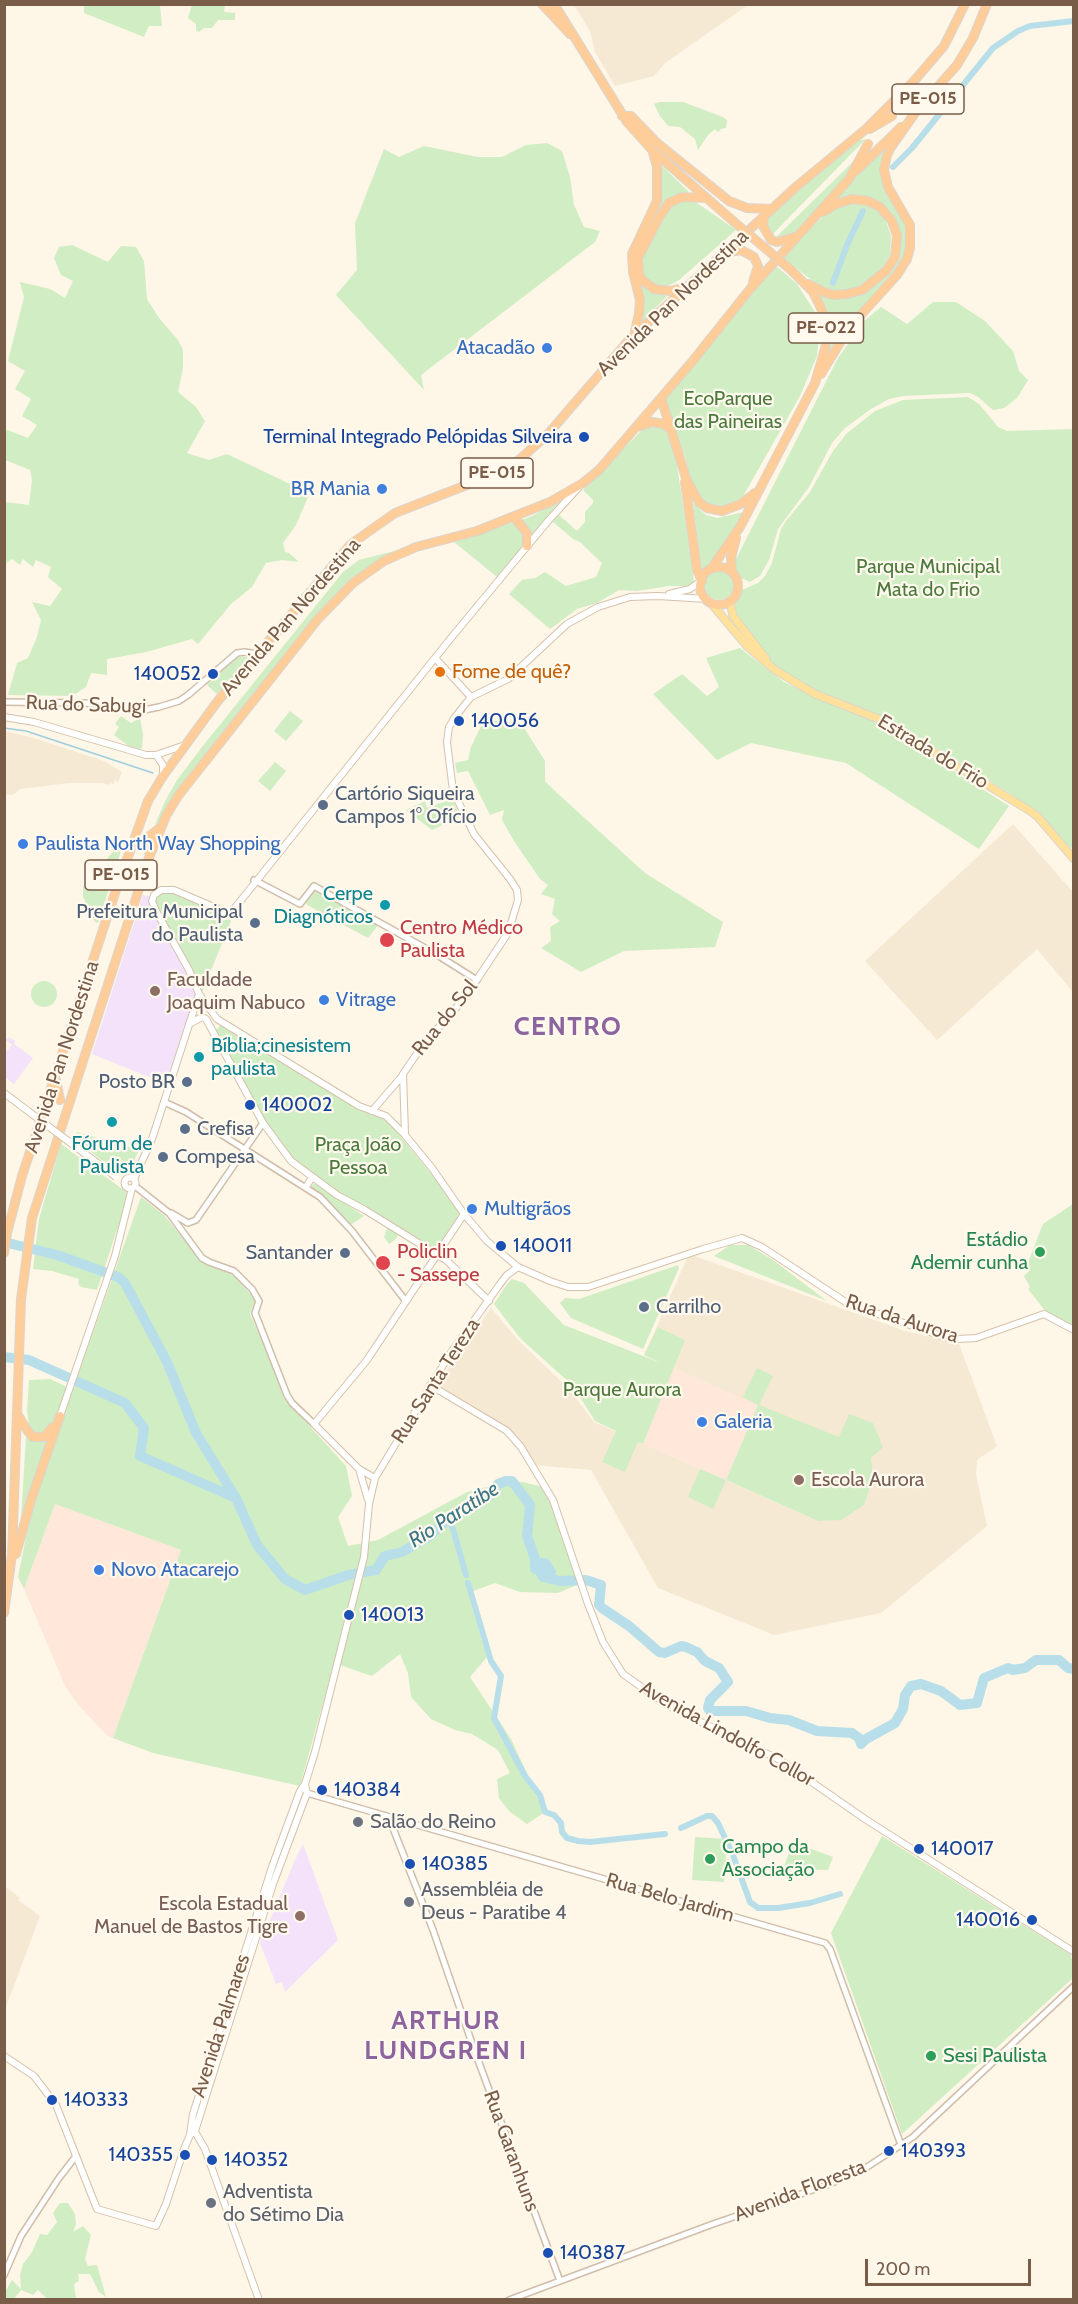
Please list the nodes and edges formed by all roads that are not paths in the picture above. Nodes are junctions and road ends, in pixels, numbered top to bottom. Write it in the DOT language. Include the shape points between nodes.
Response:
graph roads {
  1 [pos="542,4"];
  2 [pos="554,4"];
  3 [pos="965,4"];
  4 [pos="987,4"];
  5 [pos="575,39"];
  6 [pos="915,113"];
  7 [pos="622,116"];
  8 [pos="892,116"];
  9 [pos="856,137"];
  10 [pos="868,144"];
  11 [pos="653,151"];
  12 [pos="849,179"];
  13 [pos="706,198"];
  14 [pos="772,209"];
  15 [pos="764,217"];
  16 [pos="814,218"];
  17 [pos="797,237"];
  18 [pos="723,253"];
  19 [pos="801,279"];
  20 [pos="690,286"];
  21 [pos="750,289"];
  22 [pos="633,336"];
  23 [pos="815,383"];
  24 [pos="661,398"];
  25 [pos="633,430"];
  26 [pos="672,430"];
  27 [pos="682,466"];
  28 [pos="583,483"];
  29 [pos="758,490"];
  30 [pos="514,517"];
  31 [pos="740,527"];
  32 [pos="527,546"];
  33 [pos="711,569"];
  34 [pos="732,572"];
  35 [pos="701,581"];
  36 [pos="658,596"];
  37 [pos="708,601"];
  38 [pos="730,602"];
  39 [pos="257,654"];
  40 [pos="435,658"];
  41 [pos="775,670"];
  42 [pos="471,697"];
  43 [pos="4,702"];
  44 [pos="4,717"];
  45 [pos="185,745"];
  46 [pos="156,755"];
  47 [pos="163,776"];
  48 [pos="1074,859"];
  49 [pos="254,880"];
  50 [pos="477,980"];
  51 [pos="199,994"];
  52 [pos="219,1020"];
  53 [pos="189,1024"];
  54 [pos="212,1032"];
  55 [pos="403,1074"];
  56 [pos="56,1078"];
  57 [pos="4,1093"];
  58 [pos="60,1100"];
  59 [pos="164,1102"];
  60 [pos="372,1111"];
  61 [pos="263,1123"];
  62 [pos="405,1135"];
  63 [pos="244,1151"];
  64 [pos="312,1178"];
  65 [pos="131,1183"];
  66 [pos="306,1187"];
  67 [pos="169,1213"];
  68 [pos="464,1214"];
  69 [pos="183,1221"];
  70 [pos="179,1228"];
  71 [pos="4,1253"];
  72 [pos="437,1254"];
  73 [pos="518,1267"];
  74 [pos="405,1300"];
  75 [pos="489,1301"];
  76 [pos="1074,1330"];
  77 [pos="430,1385"];
  78 [pos="18,1415"];
  79 [pos="60,1416"];
  80 [pos="314,1424"];
  81 [pos="358,1469"];
  82 [pos="375,1478"];
  83 [pos="369,1504"];
  84 [pos="10,1578"];
  85 [pos="4,1613"];
  86 [pos="305,1785"];
  87 [pos="307,1793"];
  88 [pos="389,1818"];
  89 [pos="1074,1952"];
  90 [pos="1074,1986"];
  91 [pos="4,2056"];
  92 [pos="192,2131"];
  93 [pos="902,2145"];
  94 [pos="76,2156"];
  95 [pos="4,2275"];
  96 [pos="560,2282"];
  97 [pos="259,2300"];
  98 [pos="508,2300"];
  1 -- 5 [label="highway, PE-022"];
  2 -- 5 [label="highway, PE-022"];
  3 -- 9 [label="highway, Avenida Pan Nordestina / PE-015" via="931,63"];
  4 -- 6 [label="highway, PE-015" via="957,65"];
  5 -- 7 [label="highway, PE-022"];
  6 -- 12 [label="highway, PE-015"];
  6 -- 23 [label="highway" via="891,147 884,170 888,187 910,225 907,259 849,328"];
  7 -- 11 [label="highway, PE-022"];
  7 -- 14 [label="highway" via="631,116 657,143 729,201 747,208"];
  8 -- 9 [label="highway"];
  9 -- 14 [label="highway, Avenida Pan Nordestina / PE-015"];
  10 -- 12 [label="highway"];
  11 -- 13 [label="highway, PE-022"];
  11 -- 22 [label="highway" via="657,201 632,254 640,300"];
  12 -- 16 [label="highway, PE-015"];
  13 -- 19 [label="highway, PE-022, bridge"];
  13 -- 20 [label="highway" via="682,197 669,203 638,258 639,274 654,290"];
  14 -- 15 [label="highway, Avenida Pan Nordestina / PE-015"];
  15 -- 17 [label="highway" via="765,230 774,242"];
  15 -- 18 [label="highway, Avenida Pan Nordestina / PE-015"];
  16 -- 17 [label="highway, PE-015"];
  16 -- 19 [label="highway" via="843,201 873,202 892,221 897,236 895,257 870,285 847,294 825,293"];
  17 -- 21 [label="highway, PE-015"];
  18 -- 20 [label="highway, Avenida Pan Nordestina / PE-015"];
  18 -- 21 [label="highway" via="741,250 754,257 758,266"];
  19 -- 23 [label="highway, PE-022" via="819,304 826,326 825,349"];
  20 -- 22 [label="highway, Avenida Pan Nordestina / PE-015"];
  21 -- 24 [label="highway, PE-015"];
  22 -- 39 [label="highway, Avenida Pan Nordestina / PE-015" via="554,427 510,466 395,513 351,544"];
  23 -- 29 [label="highway, PE-022"];
  24 -- 25 [label="highway, PE-015"];
  24 -- 26 [label="highway"];
  25 -- 26 [label="highway" via="652,422"];
  25 -- 28 [label="highway, PE-015"];
  26 -- 27 [label="highway"];
  27 -- 29 [label="highway" via="694,496 713,510 732,509"];
  27 -- 35 [label="highway"];
  28 -- 30 [label="highway, PE-015"];
  28 -- 32 [label="main road"];
  29 -- 31 [label="highway"];
  30 -- 32 [label="highway" via="527,533"];
  30 -- 78 [label="highway, PE-015" via="416,547 378,565 353,583 318,619 178,796 161,827 148,837 150,855 28,1235"];
  31 -- 33 [label="highway"];
  31 -- 34 [label="highway" via="731,558"];
  32 -- 40 [label="main road"];
  33 -- 34 [label="highway"];
  33 -- 35 [label="highway"];
  34 -- 38 [label="highway" via="738,588"];
  35 -- 36 [label="main road" via="684,591"];
  35 -- 37 [label="highway" via="702,593"];
  36 -- 37 [label="main road"];
  36 -- 42 [label="main road" via="612,601 582,614 508,679"];
  37 -- 38 [label="highway"];
  37 -- 41 [label="main road, Estrada do Frio" via="747,646"];
  38 -- 41 [label="main road, Estrada do Frio" via="739,625"];
  39 -- 43 [label="street, Rua do Sabugi" via="237,653 179,701 144,710 84,703"];
  39 -- 45 [label="highway, Avenida Pan Nordestina / PE-015"];
  40 -- 42 [label="main road"];
  40 -- 49 [label="main road"];
  41 -- 48 [label="main road, Estrada do Frio" via="815,694 879,718 1030,811"];
  42 -- 50 [label="main road, Rua do Sol" via="449,727 451,780 474,834 517,890 517,908 508,933"];
  44 -- 46 [label="main road" via="34,722 125,751"];
  45 -- 46 [label="main road"];
  45 -- 47 [label="highway, Avenida Pan Nordestina / PE-015"];
  46 -- 47 [label="main road" via="163,765"];
  47 -- 56 [label="highway, Avenida Pan Nordestina / PE-015" via="148,801 117,887"];
  49 -- 50 [label="street" via="300,904 314,886"];
  49 -- 51 [label="main road" via="230,914 174,890 161,890 153,897 156,911"];
  50 -- 55 [label="main road, Rua do Sol"];
  51 -- 52 [label="main road"];
  51 -- 53 [label="main road"];
  52 -- 54 [label="main road"];
  52 -- 60 [label="main road"];
  53 -- 54 [label="main road" via="202,1017"];
  53 -- 59 [label="main road"];
  54 -- 61 [label="main road"];
  55 -- 60 [label="main road, Rua do Sol"];
  55 -- 62 [label="main road, Rua do Sol"];
  56 -- 58 [label="highway"];
  56 -- 71 [label="highway, Avenida Pan Nordestina / PE-015" via="22,1176"];
  57 -- 65 [label="main road, bridge" via="117,1178"];
  59 -- 63 [label="street"];
  59 -- 65 [label="main road"];
  60 -- 62 [label="main road" via="386,1116"];
  61 -- 63 [label="street"];
  61 -- 64 [label="main road" via="291,1161"];
  62 -- 68 [label="main road"];
  63 -- 66 [label="street"];
  63 -- 69 [label="street" via="196,1220"];
  64 -- 66 [label="main road"];
  64 -- 72 [label="main road"];
  65 -- 67 [label="street"];
  65 -- 79 [label="main road" via="110,1269"];
  66 -- 74 [label="street" via="338,1215"];
  67 -- 69 [label="street"];
  67 -- 70 [label="street"];
  68 -- 72 [label="main road"];
  68 -- 73 [label="main road" via="487,1241"];
  69 -- 70 [label="street"];
  70 -- 80 [label="street" via="202,1258 234,1271 256,1294 259,1301 255,1313 288,1395"];
  72 -- 74 [label="main road"];
  72 -- 75 [label="main road"];
  73 -- 75 [label="main road, Rua Santa Tereza" via="507,1275"];
  73 -- 76 [label="main road, Rua da Aurora" via="560,1284 584,1287 742,1238 847,1303 941,1336 957,1340 976,1338 1038,1315 1049,1316"];
  74 -- 80 [label="main road" via="367,1360"];
  75 -- 77 [label="main road, Rua Santa Tereza"];
  77 -- 82 [label="main road, Rua Santa Tereza"];
  77 -- 89 [label="main road, Avenida Lindolfo Collor" via="514,1438 541,1476 603,1642 623,1674 670,1707 780,1760"];
  78 -- 79 [label="highway" via="30,1434 41,1438"];
  78 -- 84 [label="highway, PE-015"];
  79 -- 84 [label="highway" via="22,1527"];
  80 -- 81 [label="main road"];
  81 -- 82 [label="main road"];
  81 -- 83 [label="main road"];
  82 -- 83 [label="main road, Rua Santa Tereza"];
  83 -- 86 [label="main road, Avenida Palmares" via="363,1564"];
  84 -- 85 [label="highway, PE-015"];
  86 -- 87 [label="main road, Avenida Palmares"];
  86 -- 92 [label="main road, Avenida Palmares" via="273,1864"];
  87 -- 88 [label="street, Rua Belo Jardim"];
  87 -- 92 [label="main road, Avenida Palmares"];
  88 -- 93 [label="street, Rua Belo Jardim" via="825,1943"];
  88 -- 96 [label="street, Rua Garanhuns" via="435,1934"];
  90 -- 93 [label="street, Avenida Floresta"];
  91 -- 94 [label="main road" via="34,2076 46,2090"];
  92 -- 94 [label="main road" via="156,2226 97,2209"];
  92 -- 97 [label="main road" via="205,2149"];
  93 -- 96 [label="street, Avenida Floresta" via="864,2169 827,2185"];
  94 -- 95 [label="street" via="21,2236"];
  96 -- 98 [label="street, Avenida Floresta"];
}
